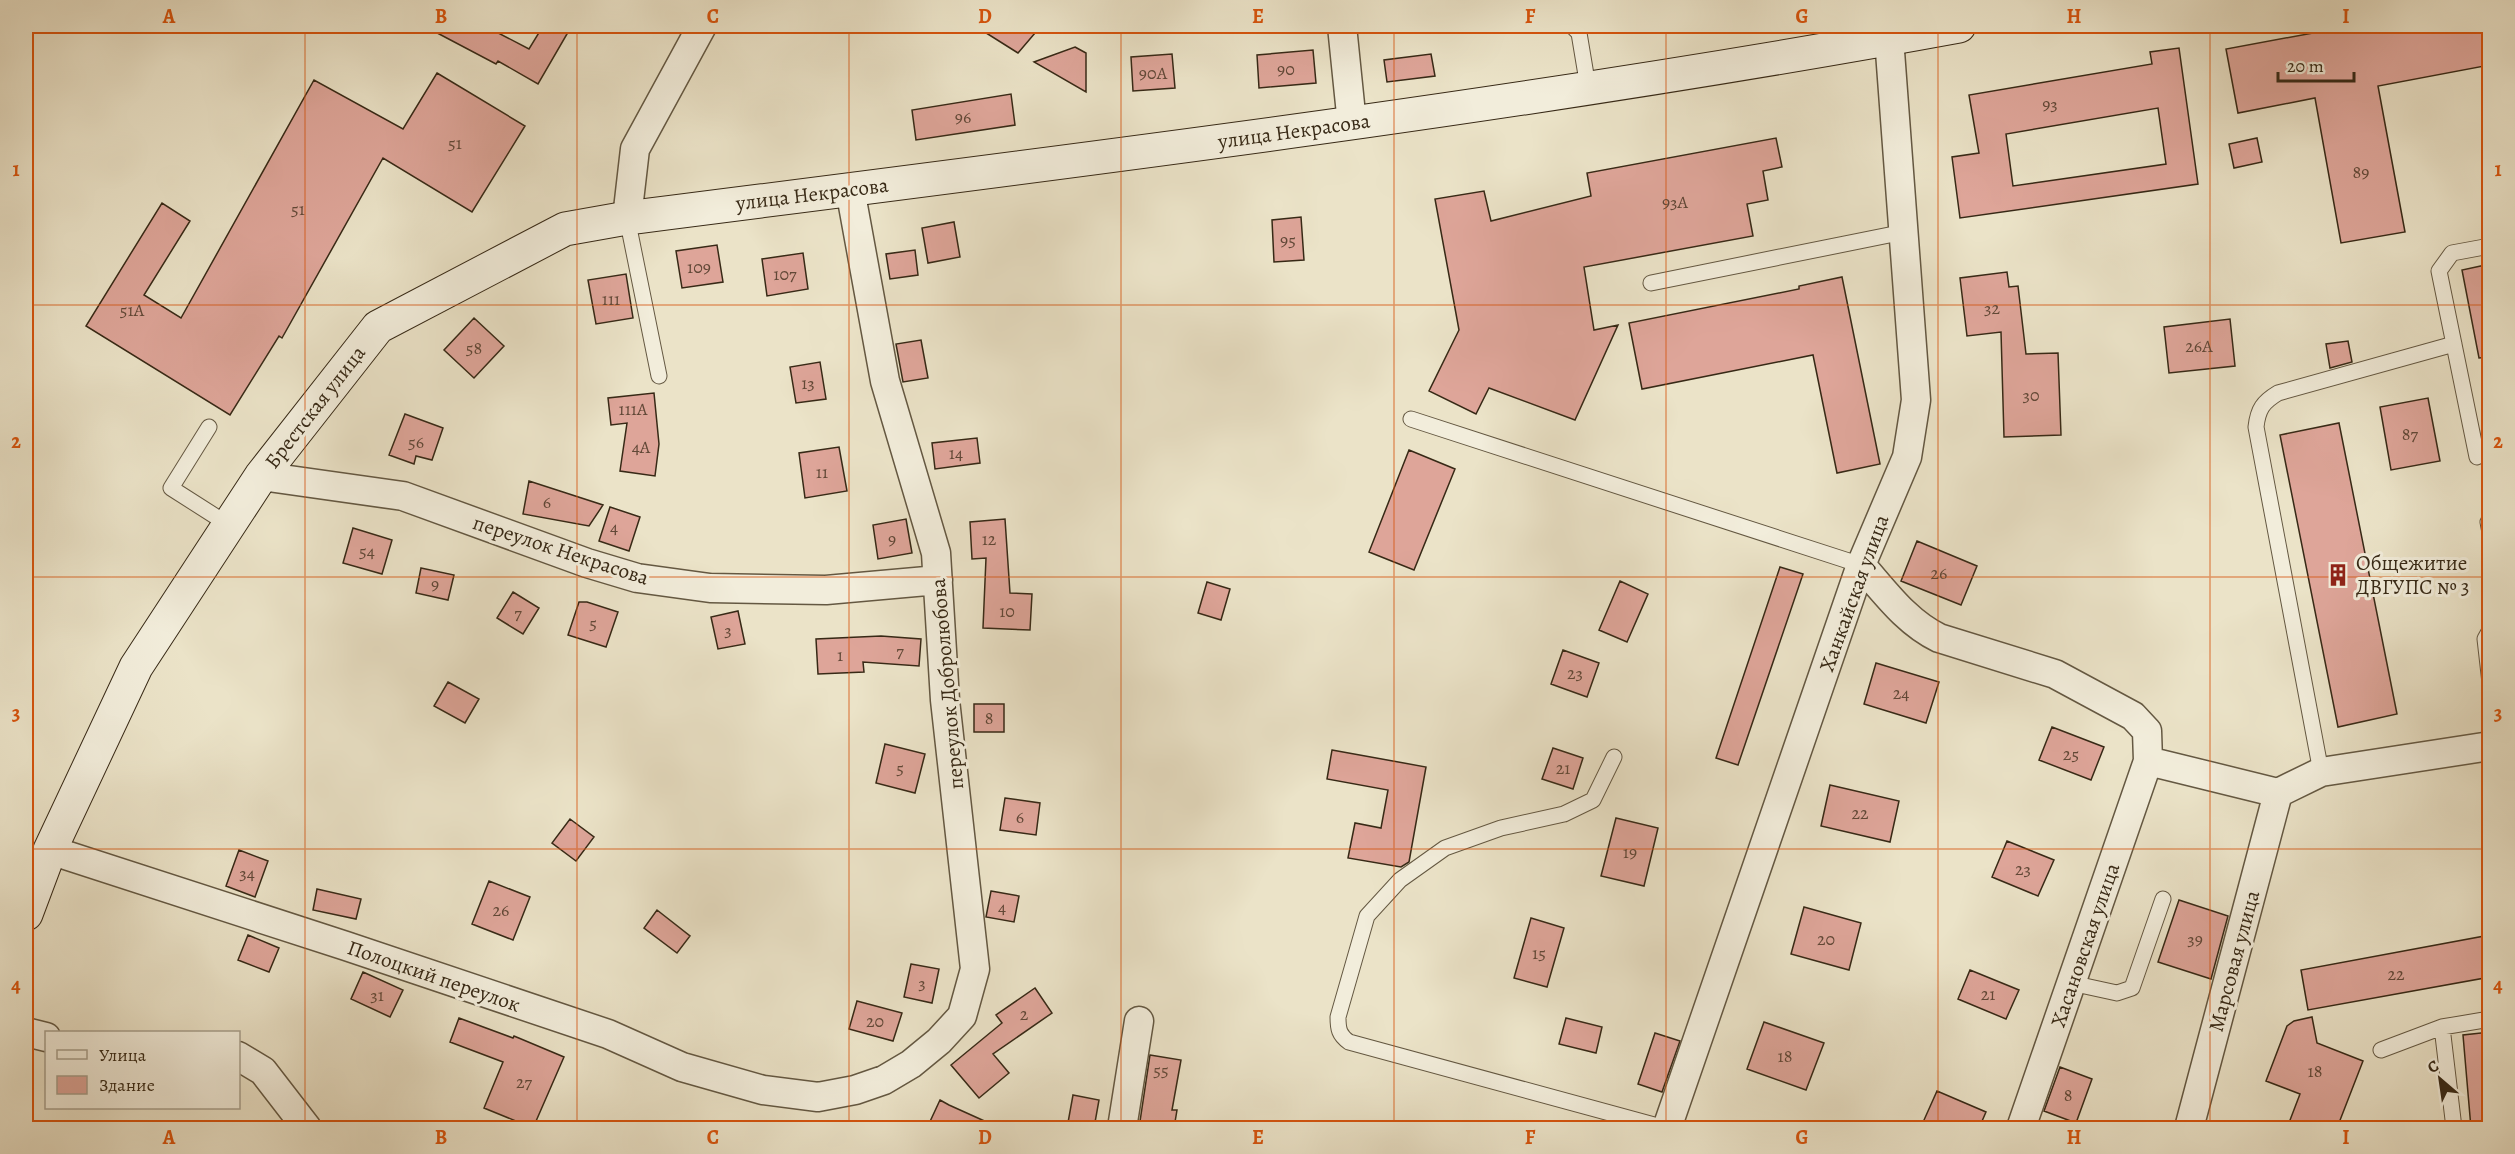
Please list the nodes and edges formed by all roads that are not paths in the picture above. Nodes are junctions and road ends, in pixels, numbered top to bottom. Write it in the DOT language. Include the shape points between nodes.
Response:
graph roads {
  1 [pos="702,26"];
  2 [pos="1342,26"];
  3 [pos="1572,26"];
  4 [pos="1959,26"];
  5 [pos="1870,36"];
  6 [pos="1588,87"];
  7 [pos="1352,124"];
  8 [pos="850,189"];
  9 [pos="627,218"];
  10 [pos="1904,232"];
  11 [pos="2490,246"];
  12 [pos="1651,283"];
  13 [pos="2454,344"];
  14 [pos="659,376"];
  15 [pos="1411,418"];
  16 [pos="209,427"];
  17 [pos="2477,457"];
  18 [pos="261,476"];
  19 [pos="229,525"];
  20 [pos="1861,566"];
  21 [pos="938,580"];
  22 [pos="2490,630"];
  23 [pos="2490,683"];
  24 [pos="2490,746"];
  25 [pos="1614,757"];
  26 [pos="2148,761"];
  27 [pos="2321,772"];
  28 [pos="2278,793"];
  29 [pos="50,850"];
  30 [pos="2163,899"];
  31 [pos="26,914"];
  32 [pos="2071,983"];
  33 [pos="2490,1018"];
  34 [pos="1139,1021"];
  35 [pos="2442,1027"];
  36 [pos="26,1032"];
  37 [pos="45,1037"];
  38 [pos="2381,1050"];
  39 [pos="240,1057"];
  40 [pos="818,1097"];
  41 [pos="307,1128"];
  42 [pos="1122,1128"];
  43 [pos="1666,1128"];
  44 [pos="2022,1128"];
  45 [pos="2189,1128"];
  46 [pos="2454,1128"];
  1 -- 9 [label="street" via="635,149"];
  2 -- 7 [label="street"];
  3 -- 6 [label="lane" via="1579,33"];
  4 -- 5 [label="street, улица Некрасова"];
  5 -- 6 [label="street, улица Некрасова"];
  5 -- 10 [label="street, Ханкайская улица"];
  6 -- 7 [label="street, улица Некрасова"];
  7 -- 8 [label="street, улица Некрасова"];
  8 -- 9 [label="street, улица Некрасова"];
  8 -- 21 [label="street, переулок Добролюбова" via="885,381 936,553"];
  9 -- 14 [label="lane"];
  9 -- 18 [label="street, Брестская улица" via="565,229 378,327"];
  10 -- 12 [label="lane"];
  10 -- 20 [label="street, Ханкайская улица" via="1916,400 1913,427 1907,457"];
  11 -- 13 [label="lane" via="2452,253 2439,270"];
  13 -- 17 [label="lane"];
  13 -- 27 [label="lane" via="2278,393 2265,401 2258,412 2256,427"];
  15 -- 20 [label="lane"];
  16 -- 19 [label="lane" via="171,488"];
  18 -- 19 [label="street, Брестская улица"];
  18 -- 21 [label="street, переулок Некрасова" via="404,496 637,578 710,588 826,590"];
  19 -- 29 [label="street, Брестская улица" via="136,667"];
  20 -- 26 [label="street" via="1911,622 1924,631 2055,675 2133,716 2147,730"];
  20 -- 43 [label="street, Ханкайская улица"];
  21 -- 40 [label="street, переулок Добролюбова" via="945,700 975,969 962,1016 911,1064 884,1080"];
  22 -- 23 [label="lane" via="2485,639"];
  24 -- 27 [label="street"];
  25 -- 43 [label="lane" via="1593,800 1564,814 1501,828 1445,848 1400,880 1367,916 1338,1028 1349,1042"];
  26 -- 28 [label="street"];
  26 -- 32 [label="street, Хасановская улица"];
  27 -- 28 [label="street"];
  28 -- 45 [label="street, Марсовая улица"];
  29 -- 31 [label="street, Брестская улица"];
  29 -- 40 [label="street, Полоцкий переулок" via="608,1034 682,1067 764,1090"];
  30 -- 32 [label="lane" via="2132,988 2116,993"];
  32 -- 44 [label="street, Хасановская улица"];
  33 -- 35 [label="lane"];
  34 -- 42 [label="street"];
  35 -- 38 [label="lane"];
  35 -- 46 [label="lane"];
  36 -- 37 [label="street"];
  39 -- 41 [label="street" via="263,1071"];
}
